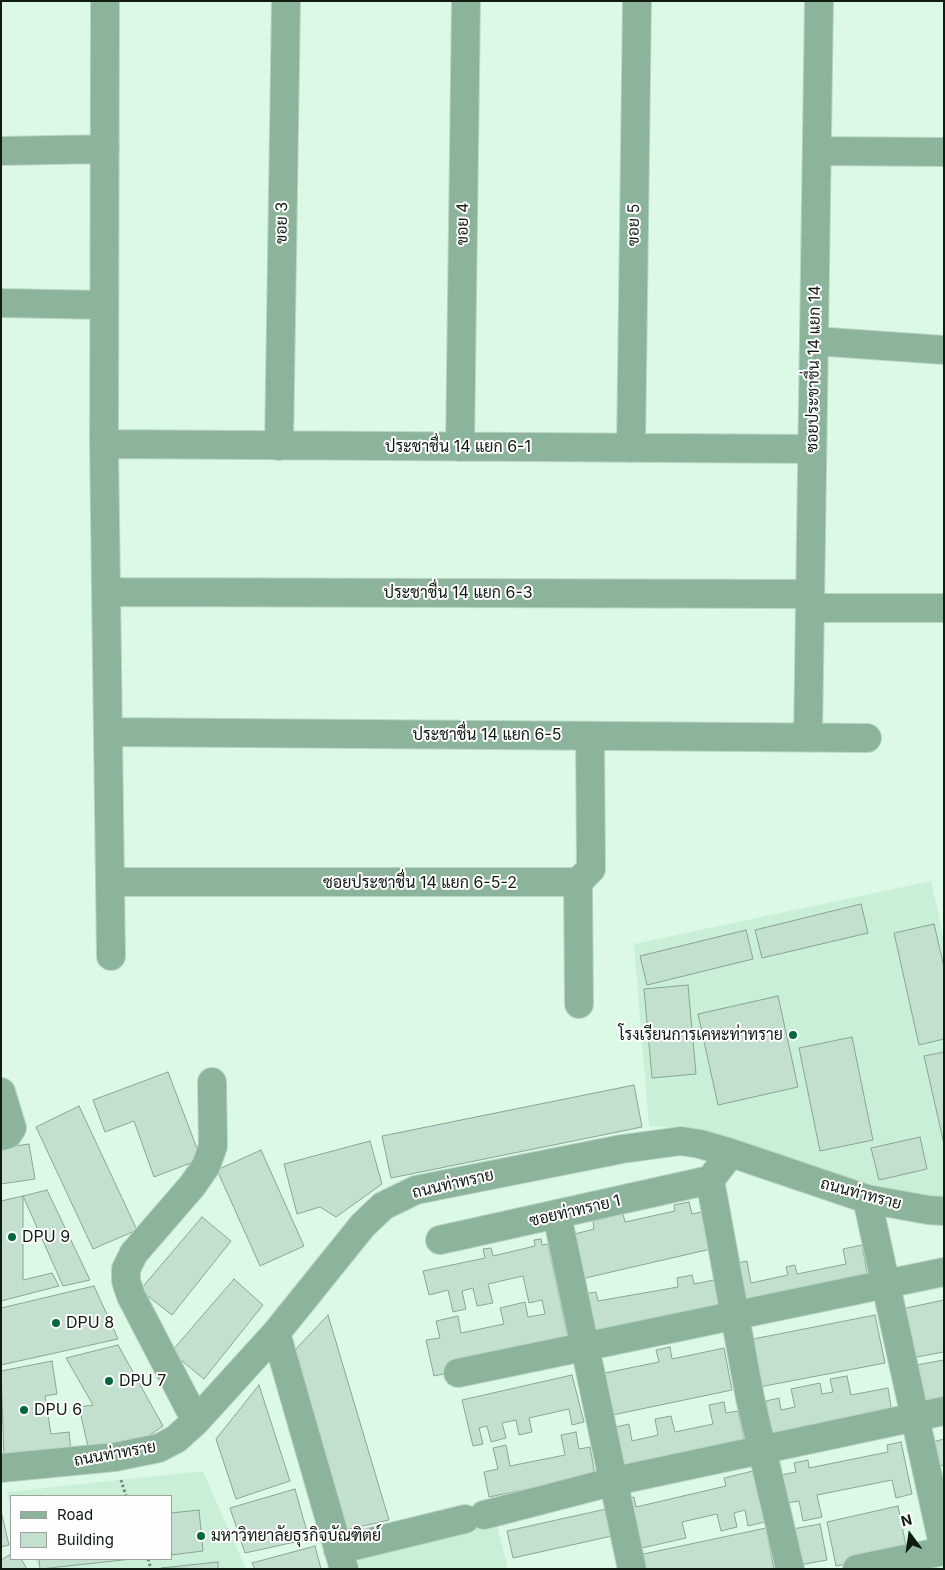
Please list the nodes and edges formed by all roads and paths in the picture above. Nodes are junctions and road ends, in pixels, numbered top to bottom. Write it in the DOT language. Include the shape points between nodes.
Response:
graph roads {
  1 [pos="105,1"];
  2 [pos="286,1"];
  3 [pos="466,1"];
  4 [pos="637,1"];
  5 [pos="819,1"];
  6 [pos="105,150"];
  7 [pos="1,151"];
  8 [pos="817,151"];
  9 [pos="944,152"];
  10 [pos="1,303"];
  11 [pos="104,304"];
  12 [pos="814,341"];
  13 [pos="944,350"];
  14 [pos="104,444"];
  15 [pos="279,446"];
  16 [pos="460,447"];
  17 [pos="631,448"];
  18 [pos="812,449"];
  19 [pos="106,592"];
  20 [pos="810,601"];
  21 [pos="944,608"];
  22 [pos="108,732"];
  23 [pos="590,736"];
  24 [pos="808,737"];
  25 [pos="867,738"];
  26 [pos="110,882"];
  27 [pos="578,882"];
  28 [pos="111,956"];
  29 [pos="580,1004"];
  30 [pos="212,1082"];
  31 [pos="1,1092"];
  32 [pos="1,1136"];
  33 [pos="731,1153"];
  34 [pos="710,1180"];
  35 [pos="867,1198"];
  36 [pos="944,1211"];
  37 [pos="557,1215"];
  38 [pos="440,1240"];
  39 [pos="944,1272"];
  40 [pos="885,1284"];
  41 [pos="734,1317"];
  42 [pos="276,1333"];
  43 [pos="587,1347"];
  44 [pos="458,1373"];
  45 [pos="944,1411"];
  46 [pos="914,1417"];
  47 [pos="196,1421"];
  48 [pos="762,1451"];
  49 [pos="1,1468"];
  50 [pos="615,1482"];
  51 [pos="944,1550"];
  52 [pos="341,1559"];
  53 [pos="632,1569"];
  54 [pos="790,1569"];
  55 [pos="857,1569"];
  1 -- 6 [label="street"];
  2 -- 15 [label="street, ขอย 3"];
  3 -- 16 [label="street, ขอย 4"];
  4 -- 17 [label="street, ฃอย 5"];
  5 -- 8 [label="street, ซอยประชาชื่น 14 แยก 14"];
  6 -- 7 [label="street"];
  6 -- 11 [label="street"];
  8 -- 9 [label="street"];
  8 -- 12 [label="street, ซอยประชาชื่น 14 แยก 14"];
  10 -- 11 [label="street"];
  11 -- 14 [label="street"];
  12 -- 13 [label="street"];
  12 -- 18 [label="street, ซอยประชาชื่น 14 แยก 14"];
  14 -- 15 [label="street, ประชาชื่น 14 แยก 6-1"];
  14 -- 19 [label="street"];
  15 -- 16 [label="street, ประชาชื่น 14 แยก 6-1"];
  16 -- 17 [label="street, ประชาชื่น 14 แยก 6-1"];
  17 -- 18 [label="street, ประชาชื่น 14 แยก 6-1"];
  18 -- 20 [label="street, ซอยประชาชื่น 14 แยก 14"];
  19 -- 20 [label="street, ประชาชื่น 14 แยก 6-3"];
  19 -- 22 [label="street"];
  20 -- 21 [label="street, ประชาชื่น 14 แยก 6-3"];
  20 -- 24 [label="street, ซอยประชาชื่น 14 แยก 14"];
  22 -- 23 [label="street, ประชาชื่น 14 แยก 6-5"];
  22 -- 26 [label="street"];
  23 -- 24 [label="street, ประชาชื่น 14 แยก 6-5"];
  23 -- 27 [label="street" via="591,869"];
  24 -- 25 [label="street, ประชาชื่น 14 แยก 6-5"];
  26 -- 27 [label="street, ซอยประชาชื่น 14 แยก 6-5-2"];
  26 -- 28 [label="street"];
  27 -- 29 [label="street"];
  30 -- 47 [label="street" via="213,1146 206,1166 134,1253 126,1269 131,1296"];
  31 -- 32 [label="street" via="12,1128"];
  33 -- 34 [label="street"];
  33 -- 35 [label="street, ถนนท่าทราย"];
  33 -- 42 [label="street, ถนนท่าทราย" via="690,1142 653,1143 416,1190 383,1206 364,1225"];
  34 -- 37 [label="street, ซอยท่าทราย 1"];
  34 -- 41 [label="street"];
  35 -- 36 [label="street, ถนนท่าทราย"];
  35 -- 40 [label="street"];
  37 -- 38 [label="street, ซอยท่าทราย 1"];
  37 -- 43 [label="street"];
  39 -- 40 [label="street"];
  40 -- 41 [label="street"];
  40 -- 46 [label="street"];
  41 -- 43 [label="street"];
  41 -- 48 [label="street"];
  42 -- 47 [label="street, ถนนท่าทราย"];
  42 -- 52 [label="street"];
  43 -- 44 [label="street"];
  43 -- 50 [label="street"];
  45 -- 46 [label="street"];
  46 -- 48 [label="street"];
  46 -- 51 [label="street"];
  47 -- 49 [label="street, ถนนท่าทราย" via="176,1439 159,1448 115,1457"];
  48 -- 50 [label="street"];
  48 -- 54 [label="street"];
  50 -- 52 [label="street" via="475,1517"];
  50 -- 53 [label="street"];
  51 -- 55 [label="street"];
}
